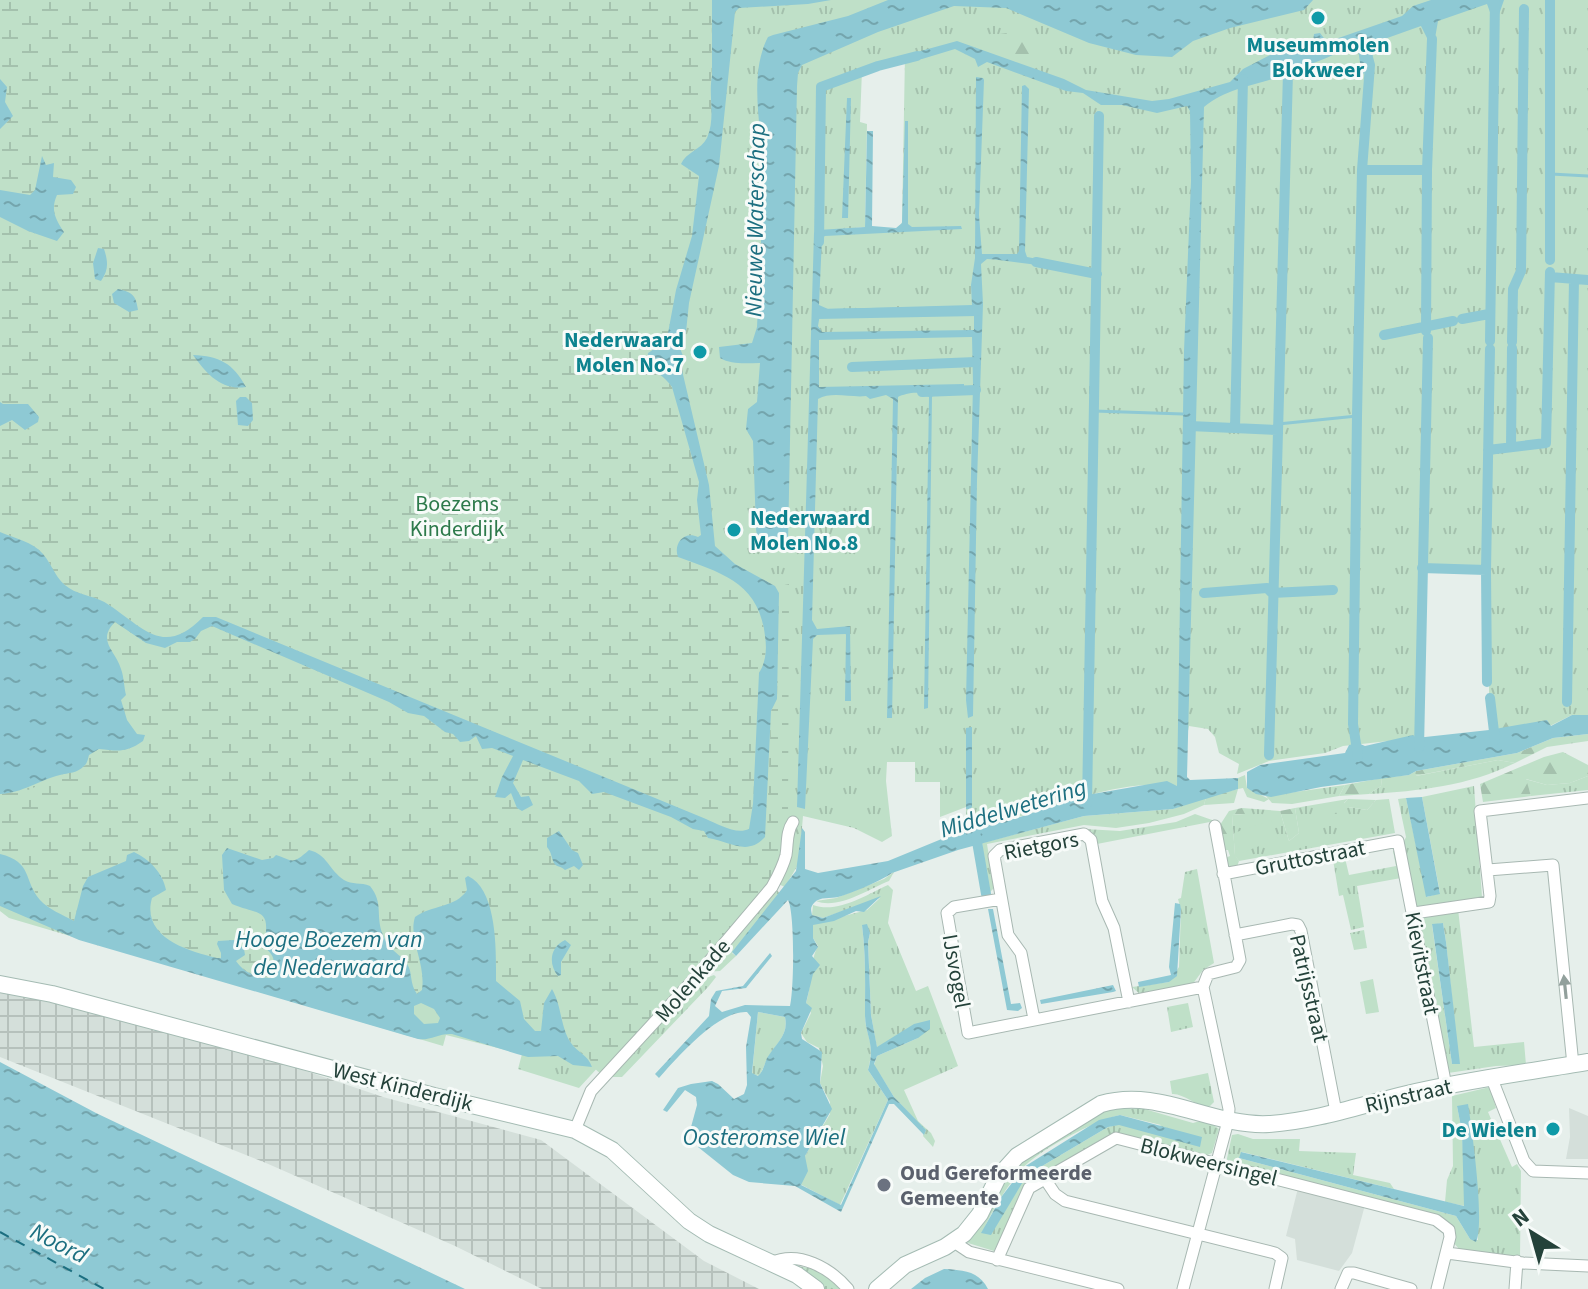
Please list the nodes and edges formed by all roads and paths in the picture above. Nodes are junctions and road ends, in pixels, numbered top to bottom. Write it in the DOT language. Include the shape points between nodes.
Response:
graph roads {
  1 [pos="1588,798"];
  2 [pos="793,822"];
  3 [pos="1215,826"];
  4 [pos="1398,841"];
  5 [pos="1488,870"];
  6 [pos="1223,874"];
  7 [pos="1001,899"];
  8 [pos="1414,913"];
  9 [pos="1235,935"];
  10 [pos="0,984"];
  11 [pos="1203,987"];
  12 [pos="1129,1002"];
  13 [pos="1034,1019"];
  14 [pos="1581,1064"];
  15 [pos="1492,1079"];
  16 [pos="1446,1086"];
  17 [pos="1336,1112"];
  18 [pos="1228,1121"];
  19 [pos="575,1130"];
  20 [pos="1216,1162"];
  21 [pos="1588,1173"];
  22 [pos="1045,1179"];
  23 [pos="1197,1233"];
  24 [pos="954,1242"];
  25 [pos="1447,1253"];
  26 [pos="997,1260"];
  27 [pos="1517,1261"];
  28 [pos="771,1263"];
  29 [pos="1588,1266"];
  30 [pos="816,1289"];
  31 [pos="848,1289"];
  32 [pos="877,1289"];
  33 [pos="1118,1289"];
  34 [pos="1183,1289"];
  35 [pos="1275,1289"];
  36 [pos="1341,1289"];
  37 [pos="1411,1289"];
  38 [pos="1437,1289"];
  39 [pos="1515,1289"];
  1 -- 5 [label="street" via="1480,811"];
  2 -- 19 [label="street, Molenkade" via="772,887 591,1091"];
  3 -- 6 [label="street"];
  4 -- 6 [label="street, Gruttostraat"];
  4 -- 8 [label="street, Kievitstraat"];
  5 -- 8 [label="street" via="1489,902"];
  14 -- 5 [label="street, one-way" via="1553,865"];
  6 -- 9 [label="street"];
  7 -- 12 [label="street, Rietgors" via="996,852 1088,836"];
  7 -- 13 [label="street, Rietgors" via="1008,935 1021,953"];
  7 -- 13 [label="street, IJsvogel" via="954,907 947,913 968,1033"];
  8 -- 16 [label="street, Kievitstraat"];
  9 -- 11 [label="street" via="1239,965 1211,972"];
  9 -- 17 [label="street, Patrijsstraat" via="1298,925"];
  10 -- 19 [label="street, West Kinderdijk"];
  11 -- 12 [label="street"];
  11 -- 18 [label="street"];
  12 -- 13 [label="street"];
  14 -- 15 [label="street, Rijnstraat"];
  15 -- 16 [label="street, Rijnstraat"];
  15 -- 21 [label="street" via="1524,1161 1533,1171"];
  16 -- 17 [label="street, Rijnstraat"];
  17 -- 18 [label="street, Rijnstraat" via="1269,1124"];
  18 -- 20 [label="street"];
  18 -- 24 [label="street, Rijnstraat" via="1147,1099 1117,1100 1087,1111 1007,1165 973,1224"];
  19 -- 28 [label="street, West Kinderdijk" via="612,1150 689,1221"];
  20 -- 22 [label="street, Blokweersingel" via="1116,1138"];
  20 -- 23 [label="street"];
  20 -- 25 [label="street, Blokweersingel" via="1436,1220 1449,1230"];
  22 -- 23 [label="street" via="1065,1201"];
  22 -- 26 [label="street, Blokweersingel" via="1029,1188"];
  23 -- 34 [label="street"];
  23 -- 35 [label="street" via="1282,1258"];
  24 -- 26 [label="street"];
  24 -- 32 [label="street" via="905,1265"];
  25 -- 27 [label="street"];
  25 -- 38 [label="street"];
  26 -- 33 [label="street"];
  27 -- 29 [label="street"];
  27 -- 39 [label="street"];
  28 -- 30 [label="street, West Kinderdijk"];
  28 -- 31 [label="street, West Kinderdijk" via="793,1258 809,1262 836,1274"];
  36 -- 37 [label="street" via="1348,1273 1354,1273"];
}
